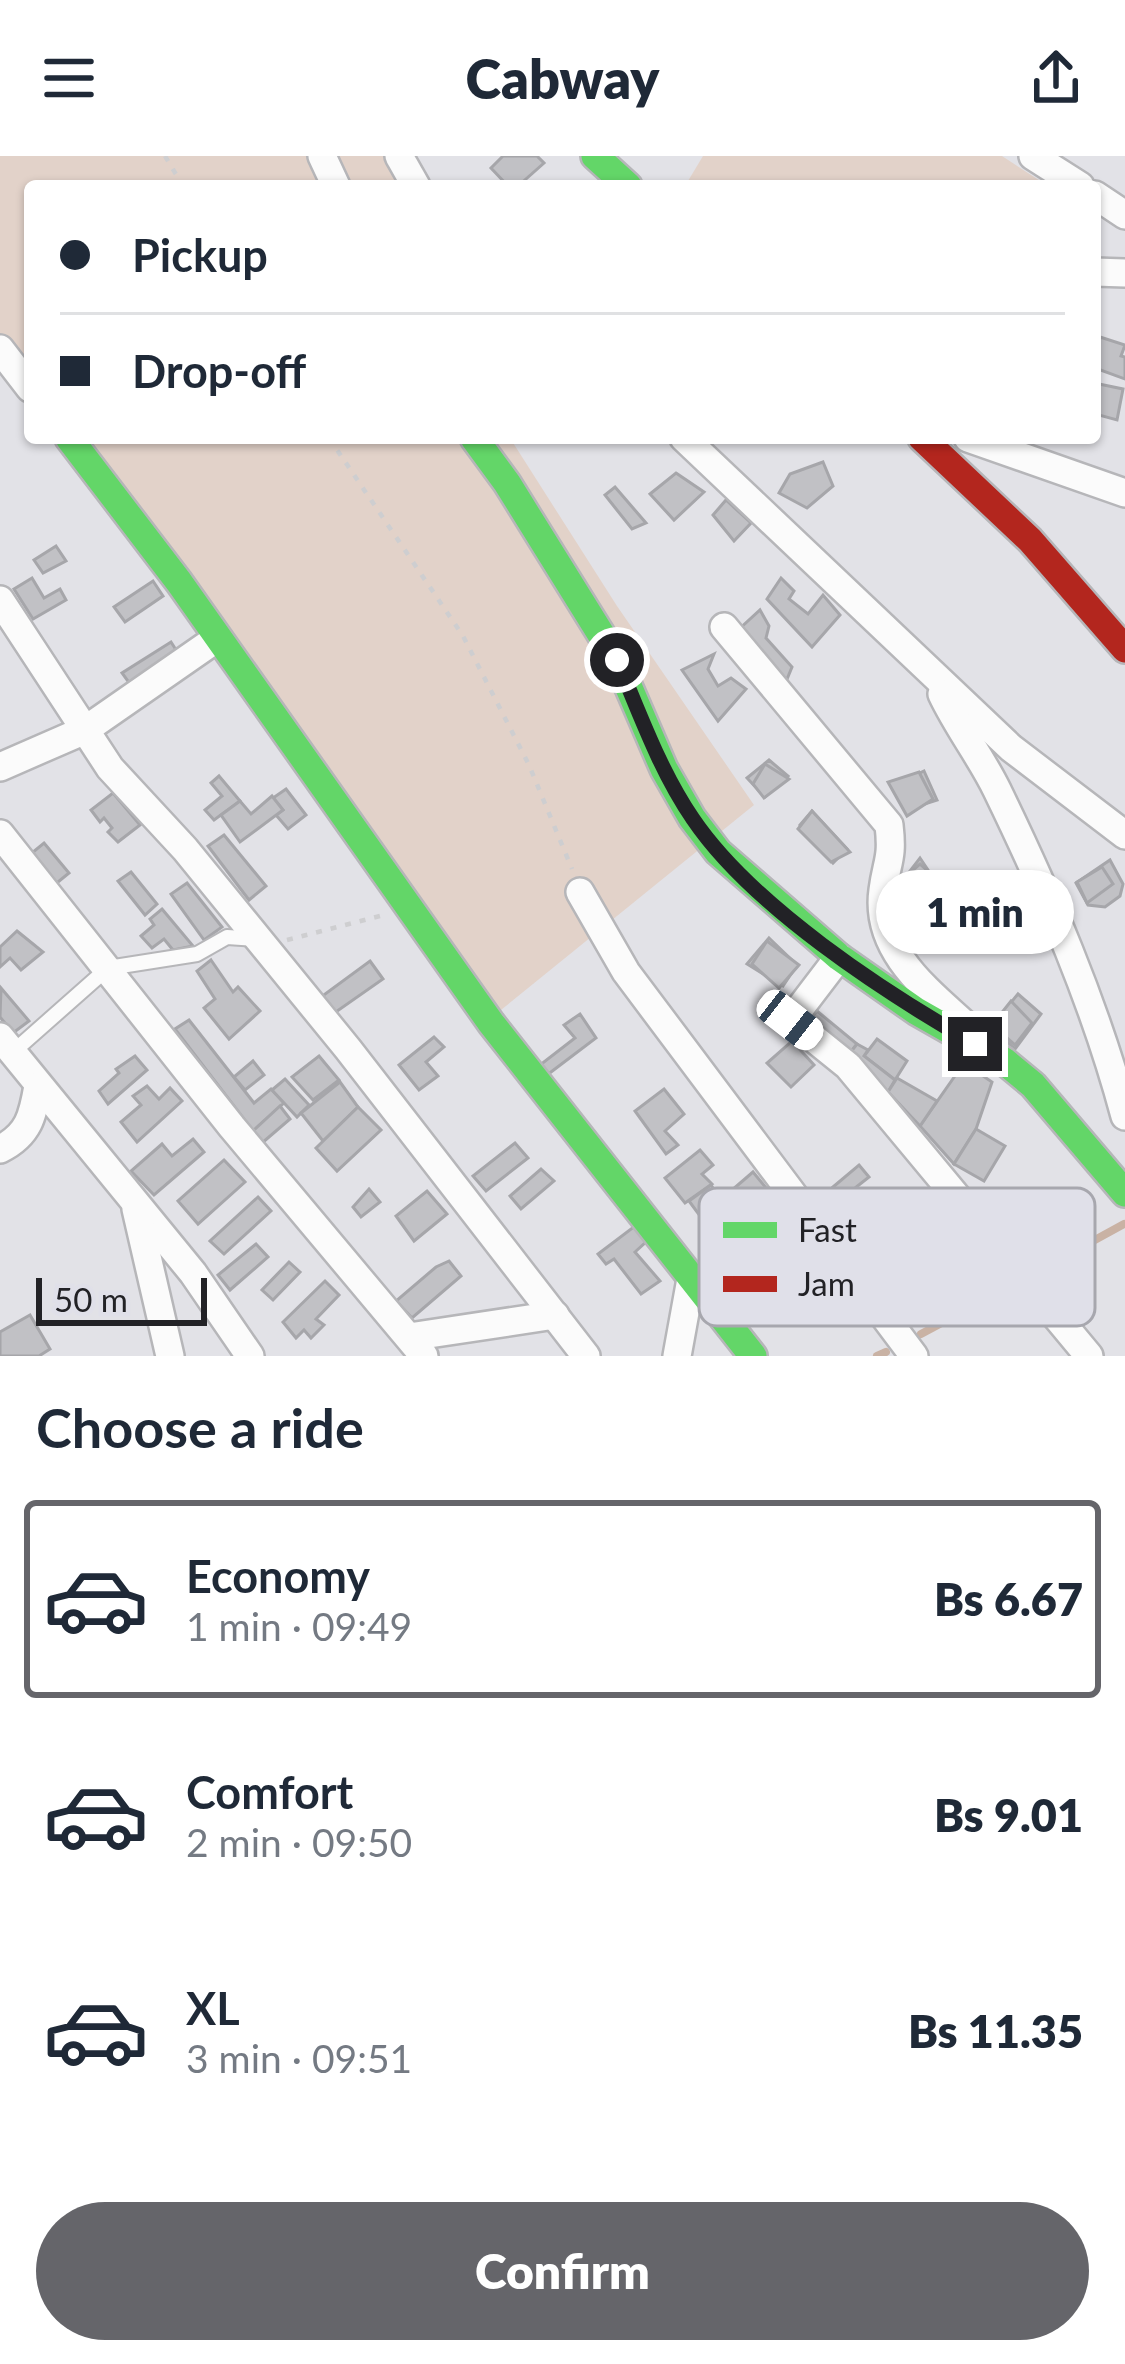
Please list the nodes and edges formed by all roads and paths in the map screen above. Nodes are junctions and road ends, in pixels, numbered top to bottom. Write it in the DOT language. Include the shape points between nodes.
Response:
graph roads {
  1 [pos="595,156"];
  2 [pos="1033,156"];
  3 [pos="621,180"];
  4 [pos="1071,180"];
  5 [pos="0,349"];
  6 [pos="24,380"];
  7 [pos="74,444"];
  8 [pos="333,444"];
  9 [pos="478,444"];
  10 [pos="690,444"];
  11 [pos="928,444"];
  12 [pos="985,444"];
  13 [pos="1125,493"];
  14 [pos="0,600"];
  15 [pos="724,627"];
  16 [pos="216,639"];
  17 [pos="1125,649"];
  18 [pos="936,679"];
  19 [pos="85,730"];
  20 [pos="0,767"];
  21 [pos="0,834"];
  22 [pos="1125,835"];
  23 [pos="580,892"];
  24 [pos="414,913"];
  25 [pos="257,939"];
  26 [pos="839,957"];
  27 [pos="108,968"];
  28 [pos="6,1045"];
  29 [pos="1004,1061"];
  30 [pos="38,1086"];
  31 [pos="1125,1116"];
  32 [pos="0,1149"];
  33 [pos="788,1188"];
  34 [pos="949,1188"];
  35 [pos="1125,1193"];
  36 [pos="134,1199"];
  37 [pos="691,1279"];
  38 [pos="699,1289"];
  39 [pos="555,1316"];
  40 [pos="729,1326"];
  41 [pos="892,1326"];
  42 [pos="1064,1326"];
  43 [pos="417,1347"];
  44 [pos="170,1356"];
  45 [pos="250,1356"];
  46 [pos="586,1356"];
  47 [pos="677,1356"];
  48 [pos="753,1356"];
  49 [pos="914,1356"];
  50 [pos="1089,1356"];
  1 -- 3 [label="street"];
  2 -- 4 [label="street"];
  5 -- 6 [label="street"];
  7 -- 16 [label="street"];
  8 -- 23 [label="path" via="463,636 529,765"];
  9 -- 26 [label="street" via="617,660 692,818 718,852"];
  10 -- 18 [label="street"];
  11 -- 17 [label="street" via="1030,540"];
  12 -- 13 [label="street"];
  14 -- 19 [label="street"];
  15 -- 29 [label="street" via="889,825 892,854 882,891 894,953"];
  16 -- 19 [label="street"];
  16 -- 24 [label="street"];
  18 -- 22 [label="street"];
  18 -- 31 [label="street" via="1051,908"];
  19 -- 20 [label="street"];
  19 -- 25 [label="street"];
  21 -- 27 [label="street"];
  23 -- 33 [label="street" via="626,972"];
  24 -- 25 [label="path" via="288,940"];
  24 -- 37 [label="street"];
  25 -- 27 [label="lane" via="227,937 196,955"];
  25 -- 39 [label="street"];
  26 -- 29 [label="street"];
  26 -- 34 [label="street" via="790,1020 848,1066"];
  27 -- 28 [label="lane"];
  27 -- 43 [label="street"];
  28 -- 30 [label="street"];
  29 -- 35 [label="street" via="1061,1114"];
  30 -- 32 [label="street" via="24,1134"];
  30 -- 36 [label="street"];
  36 -- 44 [label="street"];
  36 -- 45 [label="street"];
  37 -- 38 [label="street"];
  37 -- 47 [label="street"];
  39 -- 43 [label="street"];
  39 -- 46 [label="street"];
  40 -- 48 [label="street"];
  41 -- 49 [label="street"];
  42 -- 50 [label="street"];
}
